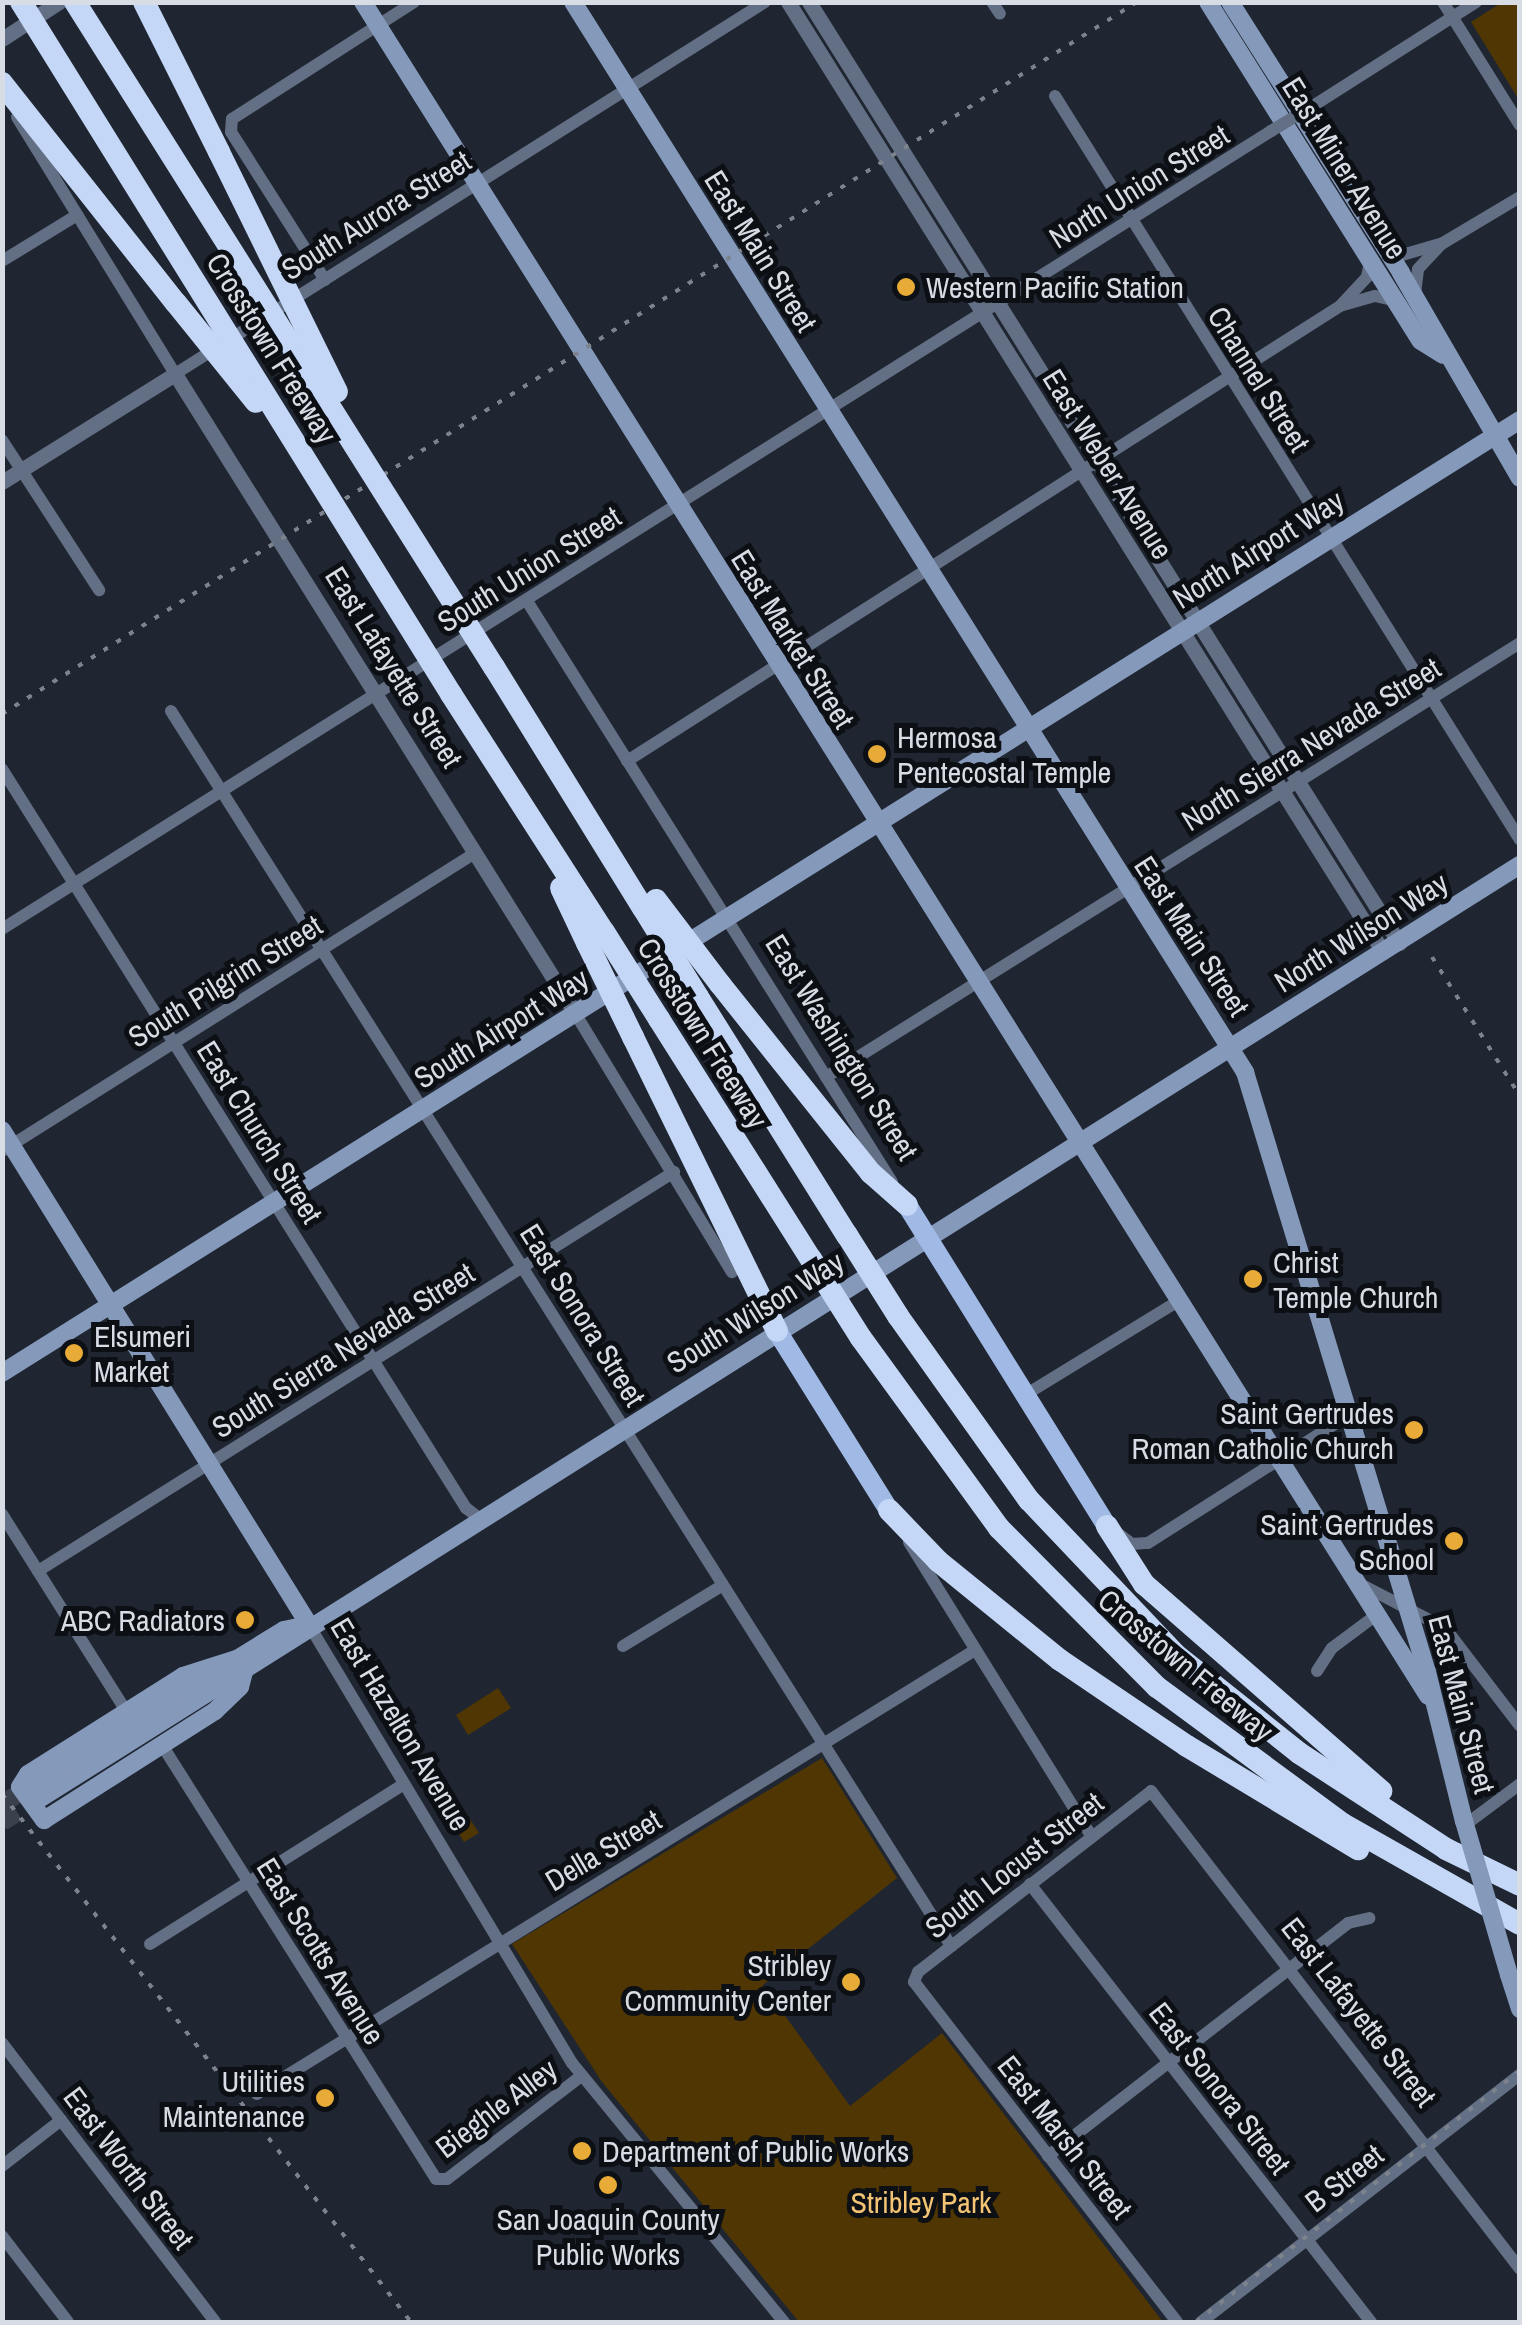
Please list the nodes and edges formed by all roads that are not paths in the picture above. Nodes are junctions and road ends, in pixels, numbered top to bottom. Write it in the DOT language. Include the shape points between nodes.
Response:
graph roads {
  1 [pos="22,2"];
  2 [pos="59,2"];
  3 [pos="75,2"];
  4 [pos="144,2"];
  5 [pos="362,2"];
  6 [pos="414,2"];
  7 [pos="573,2"];
  8 [pos="765,2"];
  9 [pos="788,2"];
  10 [pos="809,2"];
  11 [pos="1208,2"];
  12 [pos="1230,2"];
  13 [pos="1443,2"];
  14 [pos="1476,2"];
  15 [pos="1452,18"];
  16 [pos="377,26"];
  17 [pos="2,39"];
  18 [pos="2,82"];
  19 [pos="627,89"];
  20 [pos="2,94"];
  21 [pos="1055,96"];
  22 [pos="1520,125"];
  23 [pos="476,184"];
  24 [pos="1520,197"];
  25 [pos="76,215"];
  26 [pos="1131,220"];
  27 [pos="1443,243"];
  28 [pos="1377,253"];
  29 [pos="2,260"];
  30 [pos="324,280"];
  31 [pos="1407,300"];
  32 [pos="1000,303"];
  33 [pos="1340,306"];
  34 [pos="982,314"];
  35 [pos="174,374"];
  36 [pos="1230,380"];
  37 [pos="828,410"];
  38 [pos="1520,420"];
  39 [pos="1494,436"];
  40 [pos="2,440"];
  41 [pos="1100,462"];
  42 [pos="21,471"];
  43 [pos="1082,473"];
  44 [pos="315,475"];
  45 [pos="1520,478"];
  46 [pos="2,482"];
  47 [pos="384,488"];
  48 [pos="677,505"];
  49 [pos="1330,537"];
  50 [pos="928,569"];
  51 [pos="99,590"];
  52 [pos="526,601"];
  53 [pos="1198,618"];
  54 [pos="1179,630"];
  55 [pos="1520,643"];
  56 [pos="777,664"];
  57 [pos="377,695"];
  58 [pos="1430,699"];
  59 [pos="171,711"];
  60 [pos="1028,728"];
  61 [pos="627,761"];
  62 [pos="2,769"];
  63 [pos="1299,782"];
  64 [pos="224,790"];
  65 [pos="1282,792"];
  66 [pos="877,824"];
  67 [pos="1520,840"];
  68 [pos="475,853"];
  69 [pos="1520,865"];
  70 [pos="75,884"];
  71 [pos="1128,888"];
  72 [pos="650,904"];
  73 [pos="725,919"];
  74 [pos="2,929"];
  75 [pos="596,937"];
  76 [pos="1391,947"];
  77 [pos="324,949"];
  78 [pos="977,982"];
  79 [pos="576,1013"];
  80 [pos="174,1043"];
  81 [pos="1230,1045"];
  82 [pos="826,1077"];
  83 [pos="424,1108"];
  84 [pos="6,1142"];
  85 [pos="1077,1142"];
  86 [pos="674,1172"];
  87 [pos="274,1202"];
  88 [pos="907,1205"];
  89 [pos="927,1236"];
  90 [pos="523,1266"];
  91 [pos="732,1272"];
  92 [pos="1176,1302"];
  93 [pos="112,1304"];
  94 [pos="777,1331"];
  95 [pos="374,1360"];
  96 [pos="2,1373"];
  97 [pos="1025,1394"];
  98 [pos="1348,1416"];
  99 [pos="624,1427"];
  100 [pos="1276,1459"];
  101 [pos="210,1463"];
  102 [pos="890,1510"];
  103 [pos="2,1514"];
  104 [pos="479,1518"];
  105 [pos="1107,1526"];
  106 [pos="1336,1558"];
  107 [pos="38,1571"];
  108 [pos="723,1585"];
  109 [pos="1408,1607"];
  110 [pos="1374,1616"];
  111 [pos="309,1626"];
  112 [pos="623,1646"];
  113 [pos="974,1650"];
  114 [pos="240,1665"];
  115 [pos="1316,1671"];
  116 [pos="1428,1696"];
  117 [pos="126,1711"];
  118 [pos="1520,1726"];
  119 [pos="162,1745"];
  120 [pos="824,1745"];
  121 [pos="404,1784"];
  122 [pos="1520,1784"];
  123 [pos="1150,1791"];
  124 [pos="36,1792"];
  125 [pos="1466,1823"];
  126 [pos="1426,1836"];
  127 [pos="1092,1837"];
  128 [pos="1430,1874"];
  129 [pos="248,1882"];
  130 [pos="1030,1884"];
  131 [pos="1520,1885"];
  132 [pos="1369,1918"];
  133 [pos="1520,1924"];
  134 [pos="499,1942"];
  135 [pos="150,1944"];
  136 [pos="951,1946"];
  137 [pos="1288,1970"];
  138 [pos="914,1982"];
  139 [pos="1520,2009"];
  140 [pos="346,2038"];
  141 [pos="2,2044"];
  142 [pos="1168,2062"];
  143 [pos="1520,2075"];
  144 [pos="581,2076"];
  145 [pos="256,2094"];
  146 [pos="61,2120"];
  147 [pos="1425,2146"];
  148 [pos="1048,2156"];
  149 [pos="2,2166"];
  150 [pos="441,2180"];
  151 [pos="2,2236"];
  152 [pos="1305,2240"];
  153 [pos="1520,2269"];
  154 [pos="68,2322"];
  155 [pos="215,2322"];
  156 [pos="784,2322"];
  157 [pos="1177,2322"];
  158 [pos="1201,2322"];
  159 [pos="1371,2322"];
  1 -- 44 [label="highway, Crosstown Freeway, bridge"];
  2 -- 17 [label="street"];
  3 -- 47 [label="highway, Crosstown Freeway, bridge"];
  4 -- 47 [label="highway, bridge"];
  5 -- 16 [label="main road, East Market Street"];
  6 -- 16 [label="street"];
  7 -- 19 [label="main road, East Main Street"];
  8 -- 19 [label="street, South Aurora Street"];
  9 -- 34 [label="street, East Weber Avenue"];
  10 -- 32 [label="street, East Weber Avenue"];
  11 -- 28 [label="main road, East Miner Avenue"];
  12 -- 28 [label="main road, East Miner Avenue"];
  13 -- 15 [label="street"];
  14 -- 15 [label="street, North Union Street"];
  15 -- 22 [label="street"];
  15 -- 26 [label="street, North Union Street, bridge"];
  16 -- 23 [label="main road, East Market Street"];
  16 -- 30 [label="street" via="236,115 230,128"];
  18 -- 44 [label="highway, bridge"];
  19 -- 23 [label="street, South Aurora Street"];
  19 -- 37 [label="main road, East Main Street"];
  20 -- 25 [label="street, East Lafayette Street"];
  21 -- 26 [label="street, Channel Street"];
  23 -- 30 [label="street, South Aurora Street"];
  23 -- 48 [label="main road, East Market Street"];
  24 -- 27 [label="street"];
  25 -- 29 [label="street"];
  25 -- 35 [label="street, East Lafayette Street"];
  26 -- 32 [label="street, North Union Street"];
  26 -- 36 [label="street, Channel Street"];
  27 -- 28 [label="street" via="1406,255"];
  27 -- 31 [label="street" via="1418,269"];
  28 -- 31 [label="main road, East Miner Avenue"];
  28 -- 33 [label="street" via="1368,276"];
  30 -- 35 [label="street, South Aurora Street"];
  31 -- 33 [label="street" via="1376,296"];
  31 -- 39 [label="main road, East Miner Avenue"];
  32 -- 34 [label="street, North Union Street"];
  32 -- 41 [label="street, East Weber Avenue"];
  33 -- 36 [label="street"];
  34 -- 37 [label="street, North Union Street"];
  34 -- 43 [label="street, East Weber Avenue"];
  35 -- 42 [label="street, South Aurora Street"];
  35 -- 57 [label="street, East Lafayette Street"];
  36 -- 41 [label="street"];
  36 -- 49 [label="street, Channel Street"];
  37 -- 48 [label="street, South Union Street"];
  37 -- 50 [label="main road, East Main Street"];
  38 -- 39 [label="main road, North Airport Way"];
  39 -- 45 [label="main road, East Miner Avenue"];
  39 -- 49 [label="main road, North Airport Way"];
  40 -- 42 [label="street"];
  41 -- 43 [label="street"];
  41 -- 53 [label="street, East Weber Avenue"];
  42 -- 46 [label="street, South Aurora Street"];
  42 -- 51 [label="street"];
  43 -- 50 [label="street"];
  43 -- 54 [label="street, East Weber Avenue"];
  44 -- 75 [label="highway, Crosstown Freeway, bridge"];
  47 -- 72 [label="highway, Crosstown Freeway, bridge"];
  48 -- 52 [label="street, South Union Street"];
  48 -- 56 [label="main road, East Market Street"];
  49 -- 53 [label="main road, North Airport Way"];
  49 -- 58 [label="street, Channel Street"];
  50 -- 56 [label="street"];
  50 -- 60 [label="main road, East Main Street"];
  52 -- 57 [label="street, South Union Street"];
  52 -- 61 [label="street, East Washington Street"];
  53 -- 54 [label="main road, North Airport Way"];
  53 -- 63 [label="street, East Weber Avenue"];
  54 -- 60 [label="main road, North Airport Way"];
  54 -- 65 [label="street, East Weber Avenue"];
  55 -- 58 [label="street, North Sierra Nevada Street"];
  56 -- 61 [label="street"];
  56 -- 66 [label="main road, East Market Street"];
  57 -- 64 [label="street, South Union Street"];
  57 -- 68 [label="street, East Lafayette Street"];
  58 -- 63 [label="street, North Sierra Nevada Street"];
  58 -- 67 [label="street, Channel Street"];
  59 -- 64 [label="street, East Sonora Street"];
  60 -- 66 [label="main road, South Airport Way"];
  60 -- 71 [label="main road, East Main Street"];
  61 -- 73 [label="street, East Washington Street"];
  62 -- 70 [label="street, East Church Street"];
  63 -- 65 [label="street, North Sierra Nevada Street"];
  63 -- 76 [label="street, East Weber Avenue"];
  64 -- 70 [label="street, South Union Street"];
  64 -- 77 [label="street, East Sonora Street"];
  65 -- 71 [label="street, North Sierra Nevada Street"];
  65 -- 76 [label="street, East Weber Avenue"];
  66 -- 73 [label="main road, South Airport Way"];
  66 -- 78 [label="main road, East Market Street"];
  68 -- 77 [label="street, South Pilgrim Street"];
  68 -- 79 [label="street, East Lafayette Street"];
  69 -- 76 [label="main road, North Wilson Way"];
  70 -- 74 [label="street, South Union Street"];
  70 -- 80 [label="street, East Church Street"];
  71 -- 78 [label="street"];
  71 -- 81 [label="main road, East Main Street"];
  72 -- 88 [label="highway, bridge" via="872,1173"];
  72 -- 126 [label="highway, Crosstown Freeway, bridge" via="698,997 898,1316 1029,1500 1135,1615 1284,1742"];
  73 -- 79 [label="main road, South Airport Way"];
  73 -- 82 [label="street, East Washington Street"];
  75 -- 94 [label="highway, bridge" via="632,1037"];
  75 -- 128 [label="highway, Crosstown Freeway, bridge" via="659,1019 947,1462 1068,1605 1249,1760"];
  76 -- 81 [label="main road, North Wilson Way"];
  77 -- 80 [label="street, South Pilgrim Street"];
  77 -- 83 [label="street, East Sonora Street"];
  78 -- 82 [label="street"];
  78 -- 85 [label="main road, East Market Street"];
  79 -- 83 [label="main road, South Airport Way"];
  79 -- 86 [label="street, East Lafayette Street"];
  80 -- 84 [label="street, South Pilgrim Street"];
  80 -- 87 [label="street, East Church Street"];
  81 -- 85 [label="main road, South Wilson Way"];
  81 -- 98 [label="main road, East Main Street" via="1245,1072"];
  82 -- 88 [label="street, East Washington Street"];
  83 -- 87 [label="main road, South Airport Way"];
  83 -- 90 [label="street, East Sonora Street"];
  84 -- 93 [label="main road, East Hazelton Avenue"];
  85 -- 89 [label="main road, South Wilson Way"];
  85 -- 92 [label="main road, East Market Street"];
  86 -- 90 [label="street, South Sierra Nevada Street"];
  86 -- 91 [label="street, East Lafayette Street"];
  87 -- 93 [label="main road, South Airport Way"];
  87 -- 95 [label="street, East Church Street"];
  88 -- 89 [label="main road, East Washington Street"];
  89 -- 94 [label="main road, South Wilson Way"];
  89 -- 97 [label="main road, East Washington Street"];
  90 -- 95 [label="street, South Sierra Nevada Street"];
  90 -- 99 [label="street, East Sonora Street"];
  92 -- 97 [label="street"];
  92 -- 100 [label="main road, East Market Street"];
  93 -- 96 [label="main road, South Airport Way"];
  93 -- 101 [label="main road, East Hazelton Avenue"];
  94 -- 99 [label="main road, South Wilson Way"];
  94 -- 102 [label="main road"];
  95 -- 101 [label="street, South Sierra Nevada Street"];
  95 -- 104 [label="street, East Church Street"];
  97 -- 105 [label="main road, East Washington Street"];
  98 -- 100 [label="street"];
  98 -- 109 [label="main road, East Main Street"];
  99 -- 104 [label="main road, South Wilson Way"];
  99 -- 108 [label="street, East Sonora Street"];
  100 -- 105 [label="street" via="1148,1543 1132,1544"];
  100 -- 106 [label="main road, East Market Street"];
  101 -- 107 [label="street, South Sierra Nevada Street"];
  101 -- 111 [label="main road, East Hazelton Avenue"];
  102 -- 113 [label="street"];
  102 -- 128 [label="highway" via="962,1582 1140,1716 1321,1830 1402,1871"];
  103 -- 107 [label="street"];
  104 -- 111 [label="main road, South Wilson Way"];
  105 -- 126 [label="highway" via="1144,1584"];
  106 -- 109 [label="street, East Market Street" via="1372,1594"];
  106 -- 110 [label="main road, East Market Street"];
  107 -- 117 [label="street"];
  108 -- 112 [label="street"];
  108 -- 120 [label="street, East Sonora Street"];
  109 -- 116 [label="main road, East Main Street"];
  109 -- 118 [label="street, East Market Street" via="1445,1628"];
  110 -- 115 [label="street" via="1332,1648"];
  110 -- 116 [label="main road, East Market Street"];
  111 -- 114 [label="main road, South Wilson Way" via="284,1630"];
  111 -- 121 [label="street, East Hazelton Avenue"];
  113 -- 120 [label="street, Della Street"];
  113 -- 127 [label="street"];
  114 -- 117 [label="main road" via="194,1670"];
  114 -- 119 [label="main road" via="240,1687"];
  114 -- 124 [label="main road, South Wilson Way"];
  116 -- 125 [label="main road, East Main Street"];
  117 -- 119 [label="main road" via="20,1780 40,1818"];
  119 -- 129 [label="street, East Scotts Avenue"];
  120 -- 134 [label="street, Della Street"];
  120 -- 136 [label="street, East Sonora Street"];
  121 -- 129 [label="street"];
  121 -- 134 [label="street, East Hazelton Avenue"];
  122 -- 125 [label="street"];
  123 -- 127 [label="street, South Locust Street"];
  123 -- 137 [label="street, East Lafayette Street"];
  125 -- 139 [label="main road, East Main Street, bridge"];
  126 -- 131 [label="highway, Crosstown Freeway"];
  127 -- 130 [label="street, South Locust Street"];
  128 -- 133 [label="highway, Crosstown Freeway"];
  129 -- 135 [label="street"];
  129 -- 140 [label="street, East Scotts Avenue"];
  130 -- 136 [label="street, South Locust Street"];
  130 -- 142 [label="street, East Sonora Street"];
  132 -- 137 [label="street" via="1348,1923"];
  134 -- 140 [label="street, Della Street"];
  134 -- 144 [label="street, East Hazelton Avenue"];
  136 -- 138 [label="street, South Locust Street"];
  137 -- 142 [label="street"];
  137 -- 147 [label="street, East Lafayette Street"];
  138 -- 148 [label="street, East Marsh Street"];
  140 -- 145 [label="street, Della Street"];
  140 -- 150 [label="street, East Scotts Avenue"];
  141 -- 146 [label="street, East Worth Street"];
  142 -- 148 [label="street"];
  142 -- 152 [label="street, East Sonora Street"];
  143 -- 147 [label="street, B Street"];
  144 -- 150 [label="street, Bieghle Alley"];
  144 -- 156 [label="street, East Hazelton Avenue"];
  146 -- 149 [label="street"];
  146 -- 155 [label="street, East Worth Street"];
  147 -- 152 [label="street, B Street"];
  147 -- 153 [label="street, East Lafayette Street"];
  148 -- 157 [label="street, East Marsh Street"];
  151 -- 154 [label="street"];
  152 -- 158 [label="street, B Street"];
  152 -- 159 [label="street, East Sonora Street"];
}
